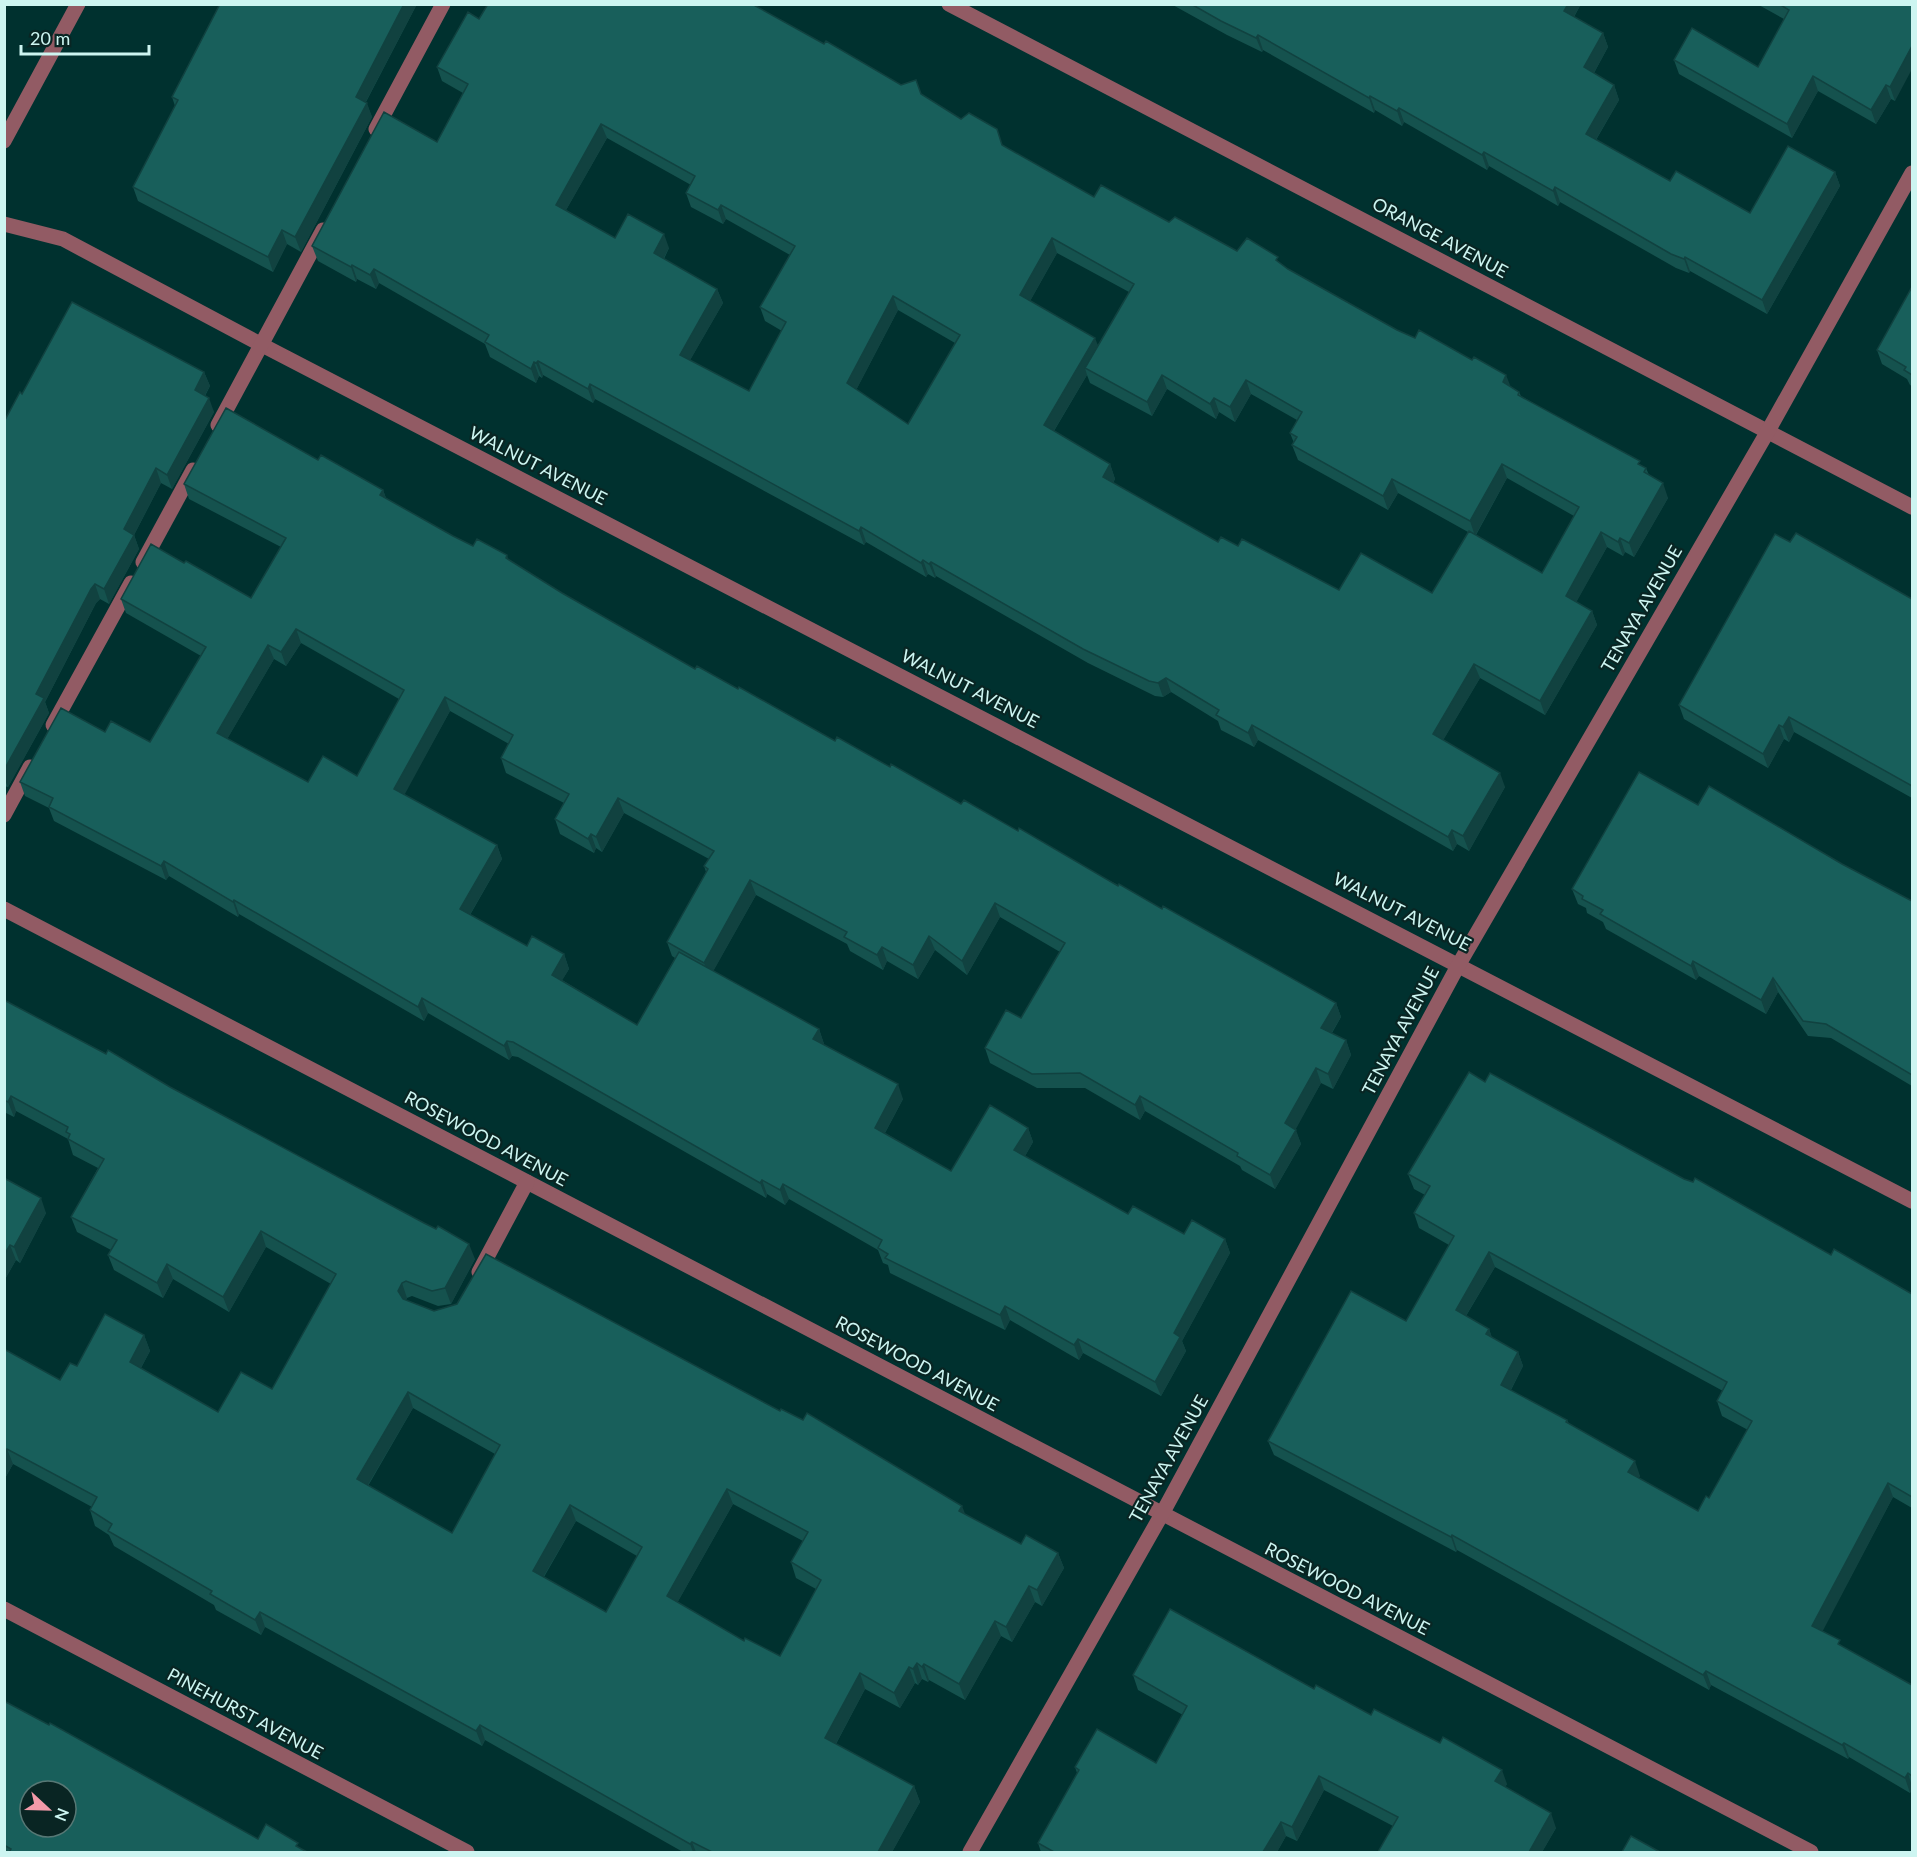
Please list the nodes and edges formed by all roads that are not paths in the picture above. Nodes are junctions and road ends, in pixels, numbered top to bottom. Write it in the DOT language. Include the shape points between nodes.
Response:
graph roads {
  1 [pos="78,4"];
  2 [pos="443,4"];
  3 [pos="949,4"];
  4 [pos="371,138"];
  5 [pos="4,141"];
  6 [pos="1912,172"];
  7 [pos="327,221"];
  8 [pos="4,224"];
  9 [pos="262,345"];
  10 [pos="1768,432"];
  11 [pos="210,439"];
  12 [pos="199,459"];
  13 [pos="1912,507"];
  14 [pos="4,815"];
  15 [pos="4,909"];
  16 [pos="1460,964"];
  17 [pos="527,1182"];
  18 [pos="1912,1201"];
  19 [pos="474,1281"];
  20 [pos="1162,1514"];
  21 [pos="4,1609"];
  22 [pos="467,1852"];
  23 [pos="970,1852"];
  24 [pos="1811,1852"];
  1 -- 5 [label="street"];
  2 -- 4 [label="street"];
  3 -- 10 [label="street, ORANGE AVENUE"];
  6 -- 10 [label="street, TENAYA AVENUE"];
  7 -- 9 [label="street"];
  8 -- 9 [label="street, WALNUT AVENUE" via="63,239"];
  9 -- 11 [label="street"];
  9 -- 16 [label="street, WALNUT AVENUE"];
  10 -- 13 [label="street, ORANGE AVENUE"];
  10 -- 16 [label="street, TENAYA AVENUE"];
  12 -- 14 [label="street"];
  15 -- 17 [label="street, ROSEWOOD AVENUE"];
  16 -- 18 [label="street, WALNUT AVENUE"];
  16 -- 20 [label="street, TENAYA AVENUE"];
  17 -- 19 [label="street"];
  17 -- 20 [label="street, ROSEWOOD AVENUE"];
  20 -- 23 [label="street, TENAYA AVENUE"];
  20 -- 24 [label="street, ROSEWOOD AVENUE"];
  21 -- 22 [label="street, PINEHURST AVENUE"];
}
